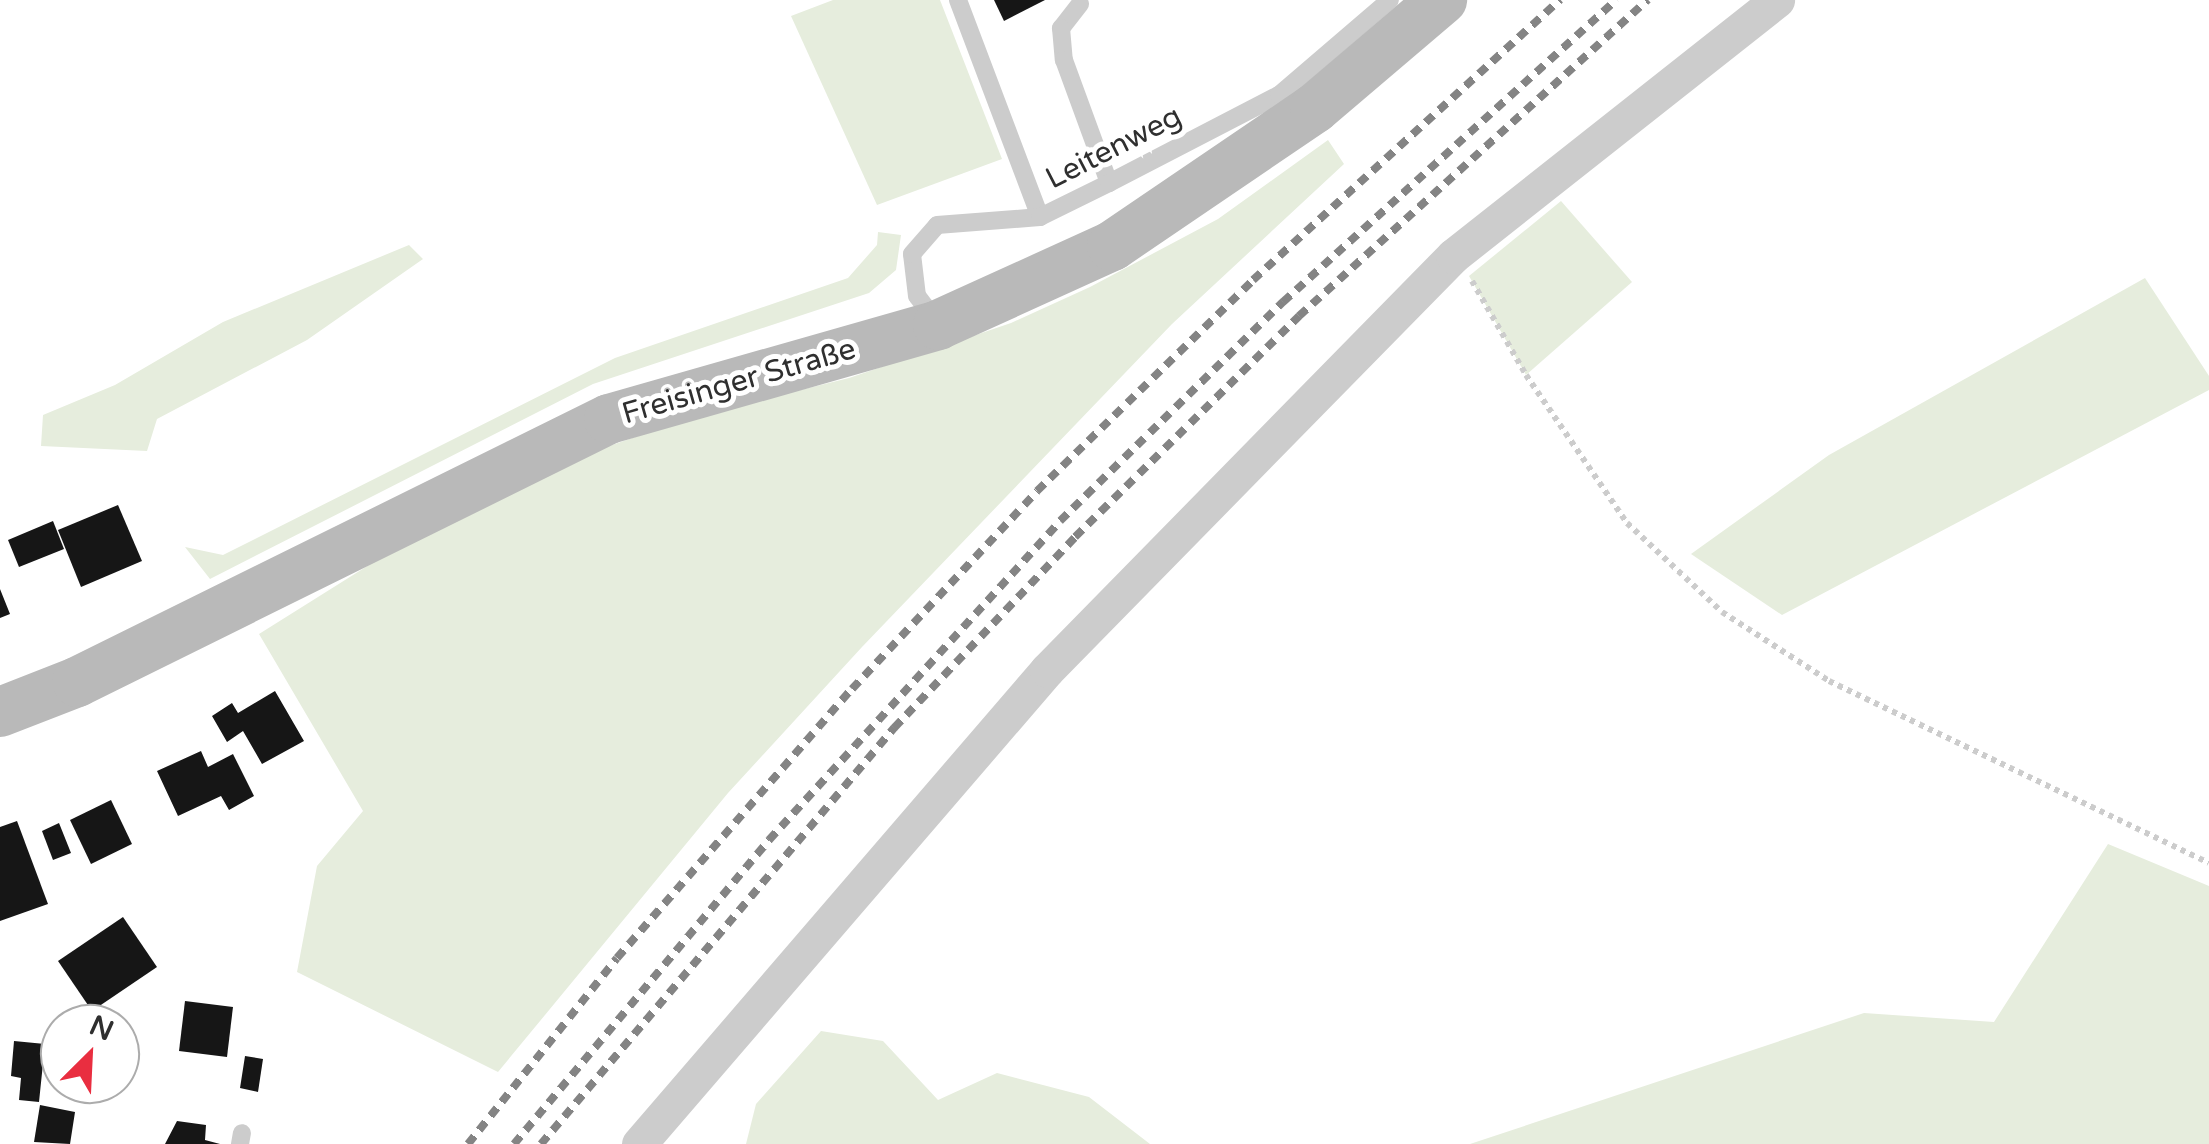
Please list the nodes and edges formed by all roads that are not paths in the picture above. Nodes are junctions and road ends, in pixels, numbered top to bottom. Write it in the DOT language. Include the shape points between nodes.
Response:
graph roads {
  1 [pos="958,0"];
  2 [pos="1390,0"];
  3 [pos="1442,0"];
  4 [pos="1777,0"];
  5 [pos="1080,4"];
  6 [pos="1109,182"];
  7 [pos="1040,217"];
  8 [pos="938,325"];
  9 [pos="0,712"];
  10 [pos="639,1144"];
  1 -- 7 [label="lane"];
  2 -- 6 [label="lane, Leitenweg" via="1279,95"];
  3 -- 8 [label="main road, Freisinger Straße" via="1315,108 1112,246"];
  4 -- 10 [label="street" via="1453,256 1047,670"];
  5 -- 6 [label="lane" via="1061,28 1064,60"];
  6 -- 7 [label="lane, Leitenweg"];
  7 -- 8 [label="lane, Leitenweg" via="937,225 912,254 917,296"];
  8 -- 9 [label="main road, Freisinger Straße" via="610,420 77,682"];
}
